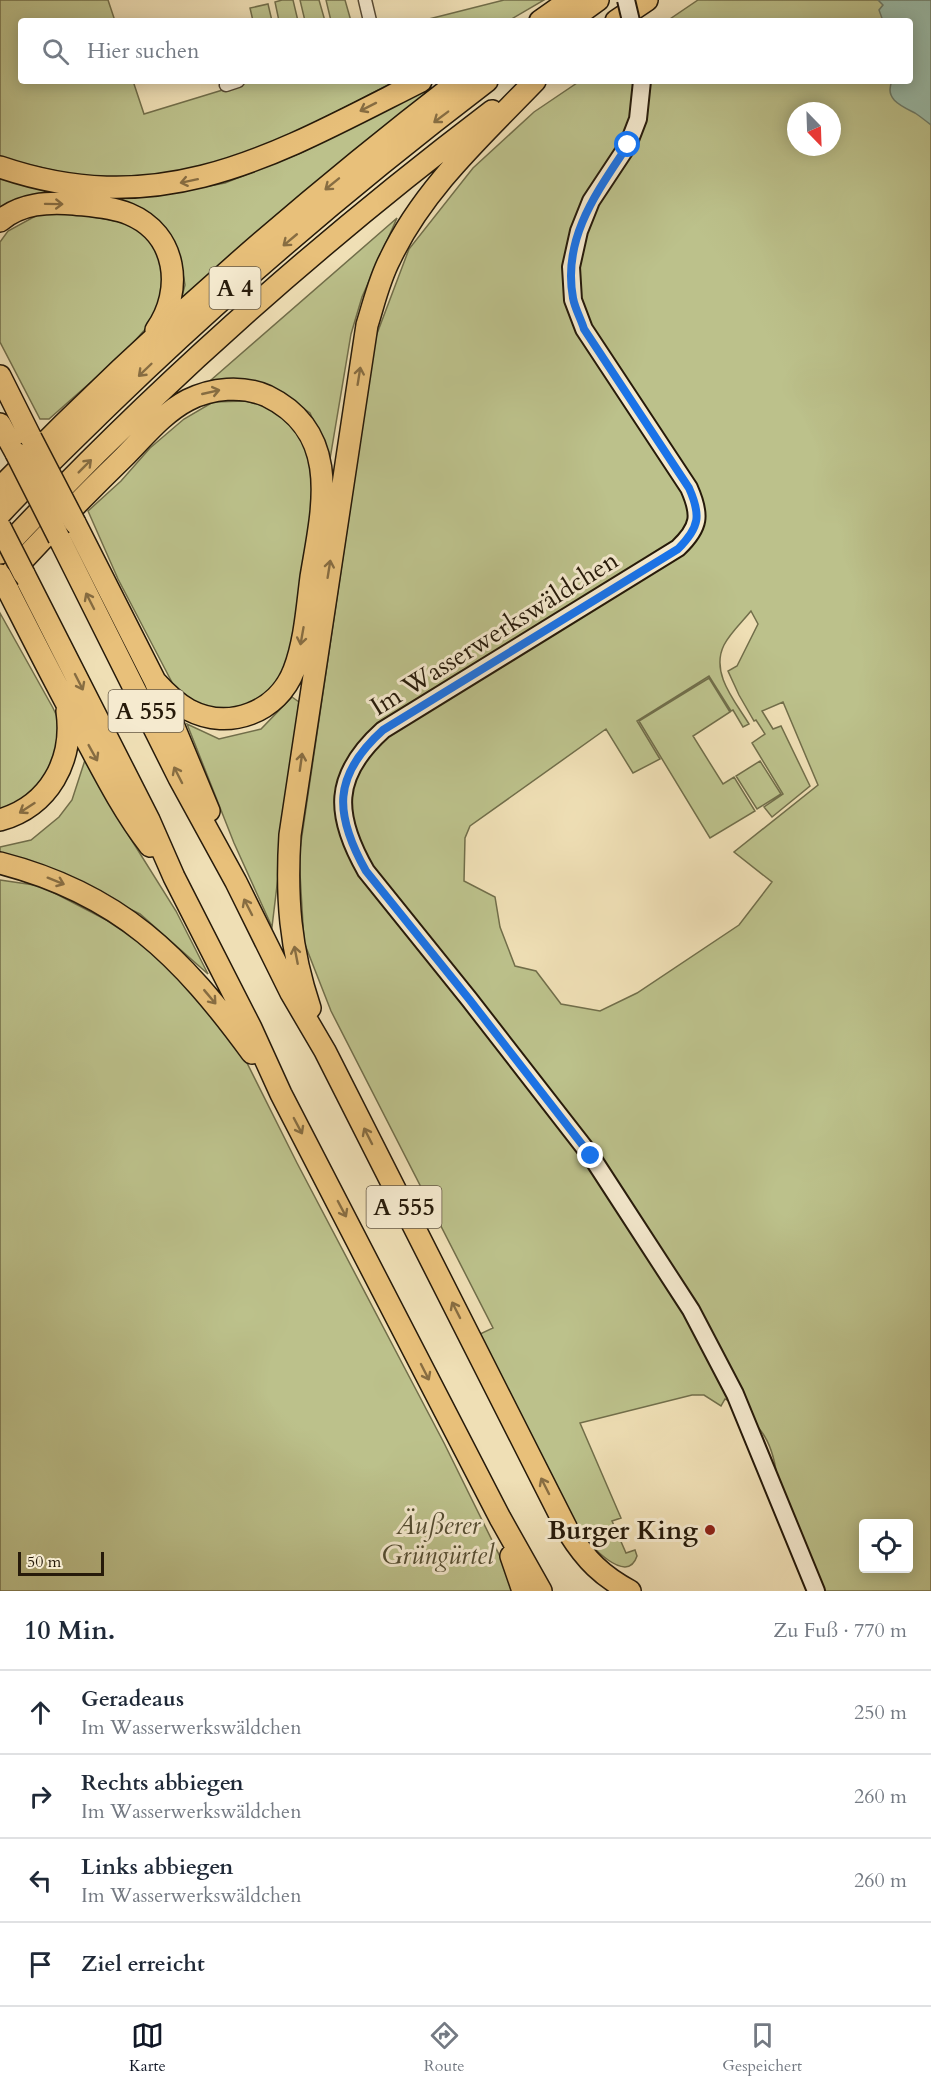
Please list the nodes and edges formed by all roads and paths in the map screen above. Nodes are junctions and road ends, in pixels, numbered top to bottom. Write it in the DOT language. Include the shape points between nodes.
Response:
graph roads {
  1 [pos="365,0"];
  2 [pos="570,0"];
  3 [pos="598,0"];
  4 [pos="626,0"];
  5 [pos="647,0"];
  6 [pos="369,18"];
  7 [pos="543,18"];
  8 [pos="573,18"];
  9 [pos="620,18"];
  10 [pos="630,18"];
  11 [pos="415,84"];
  12 [pos="455,84"];
  13 [pos="483,84"];
  14 [pos="529,84"];
  15 [pos="530,84"];
  16 [pos="642,84"];
  17 [pos="0,167"];
  18 [pos="0,221"];
  19 [pos="246,313"];
  20 [pos="147,344"];
  21 [pos="0,376"];
  22 [pos="0,423"];
  23 [pos="0,488"];
  24 [pos="0,514"];
  25 [pos="0,527"];
  26 [pos="0,553"];
  27 [pos="3,583"];
  28 [pos="155,681"];
  29 [pos="65,702"];
  30 [pos="0,820"];
  31 [pos="0,863"];
  32 [pos="174,877"];
  33 [pos="236,882"];
  34 [pos="325,1051"];
  35 [pos="281,1094"];
  36 [pos="500,1518"];
  37 [pos="523,1591"];
  38 [pos="541,1591"];
  39 [pos="630,1591"];
  40 [pos="816,1591"];
  1 -- 6 [label="street"];
  2 -- 7 [label="highway"];
  3 -- 8 [label="highway"];
  4 -- 10 [label="street, bridge"];
  5 -- 9 [label="highway"];
  11 -- 17 [label="highway, one-way" via="271,155 219,174 182,182 109,188 60,183"];
  12 -- 20 [label="highway, one-way" via="315,197"];
  13 -- 24 [label="highway, A 4, one-way" via="354,186 220,301"];
  14 -- 19 [label="highway, A 4" via="415,171"];
  34 -- 15 [label="highway, one-way" via="298,964 288,909 288,861 367,325 389,260 426,199"];
  16 -- 40 [label="street, Im Wasserwerkswäldchen" via="638,119 628,145 591,201 579,231 571,267 573,300 584,329 689,488 697,506 694,528 678,549 383,730 356,759 344,792 343,809 346,829 366,871 591,1156 691,1310 735,1394"];
  18 -- 20 [label="highway, one-way" via="27,207 54,203 120,210 150,228 169,254 173,283 164,319"];
  26 -- 19 [label="highway, A 4, one-way" via="154,398"];
  19 -- 27 [label="highway"];
  20 -- 23 [label="highway"];
  21 -- 28 [label="highway, bridge"];
  33 -- 22 [label="highway, A 555, one-way, bridge" via="179,778"];
  25 -- 32 [label="highway, A 555, one-way, bridge"];
  27 -- 28 [label="highway, one-way" via="174,409 200,395 227,390 249,391 277,401 299,418 306,429 318,454 323,478 318,533 294,671 282,692 268,705 248,715 227,719 190,711"];
  27 -- 29 [label="highway"];
  28 -- 33 [label="highway" via="196,774"];
  29 -- 30 [label="highway, one-way" via="68,744 54,782 35,803"];
  29 -- 32 [label="highway, one-way" via="127,813"];
  31 -- 35 [label="highway, one-way" via="85,894 143,931 200,985"];
  32 -- 35 [label="highway, A 555"];
  34 -- 33 [label="highway, A 555, one-way" via="291,993"];
  39 -- 34 [label="highway, A 555, one-way" via="605,1577 569,1533"];
  35 -- 36 [label="highway, A 555, one-way"];
  36 -- 37 [label="highway"];
  36 -- 38 [label="highway"];
}
